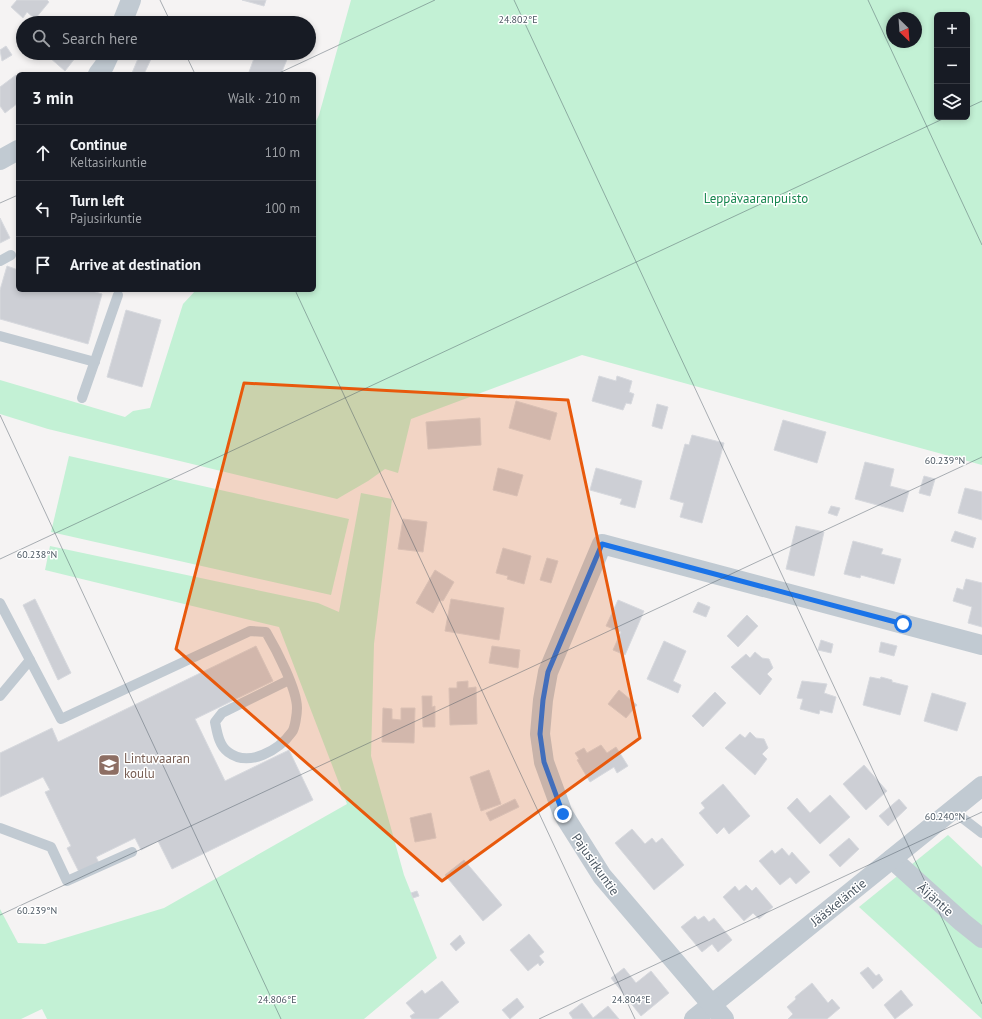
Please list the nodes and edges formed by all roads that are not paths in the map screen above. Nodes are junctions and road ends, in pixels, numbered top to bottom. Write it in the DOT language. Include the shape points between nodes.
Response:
graph roads {
  1 [pos="131,0"];
  2 [pos="125,16"];
  3 [pos="107,60"];
  4 [pos="100,72"];
  5 [pos="16,151"];
  6 [pos="0,160"];
  7 [pos="11,255"];
  8 [pos="0,261"];
  9 [pos="118,295"];
  10 [pos="0,336"];
  11 [pos="95,362"];
  12 [pos="82,398"];
  13 [pos="0,603"];
  14 [pos="982,645"];
  15 [pos="30,660"];
  16 [pos="289,680"];
  17 [pos="0,696"];
  18 [pos="982,786"];
  19 [pos="952,810"];
  20 [pos="0,828"];
  21 [pos="982,833"];
  22 [pos="132,852"];
  23 [pos="892,859"];
  24 [pos="982,938"];
  25 [pos="718,1012"];
  26 [pos="694,1019"];
  1 -- 2 [label="street"];
  3 -- 4 [label="street"];
  5 -- 6 [label="street"];
  7 -- 8 [label="lane"];
  9 -- 11 [label="lane"];
  10 -- 11 [label="lane"];
  11 -- 12 [label="lane"];
  13 -- 15 [label="lane"];
  14 -- 25 [label="street, Pajusirkuntie" via="602,544 548,672 540,734 544,762 563,814 602,876"];
  15 -- 16 [label="lane" via="61,719 250,631 266,632"];
  15 -- 17 [label="lane"];
  16 -- 16 [label="lane" via="297,708 293,731 279,745 262,756 241,758 227,752 218,737 215,722 222,713"];
  18 -- 19 [label="street, Jääskeläntie"];
  19 -- 21 [label="lane"];
  19 -- 23 [label="street, Jääskeläntie"];
  20 -- 22 [label="lane" via="50,847 67,881"];
  23 -- 24 [label="street, Äijäntie"];
  23 -- 25 [label="street, Jääskeläntie"];
  25 -- 26 [label="street, Jääskeläntie"];
}
